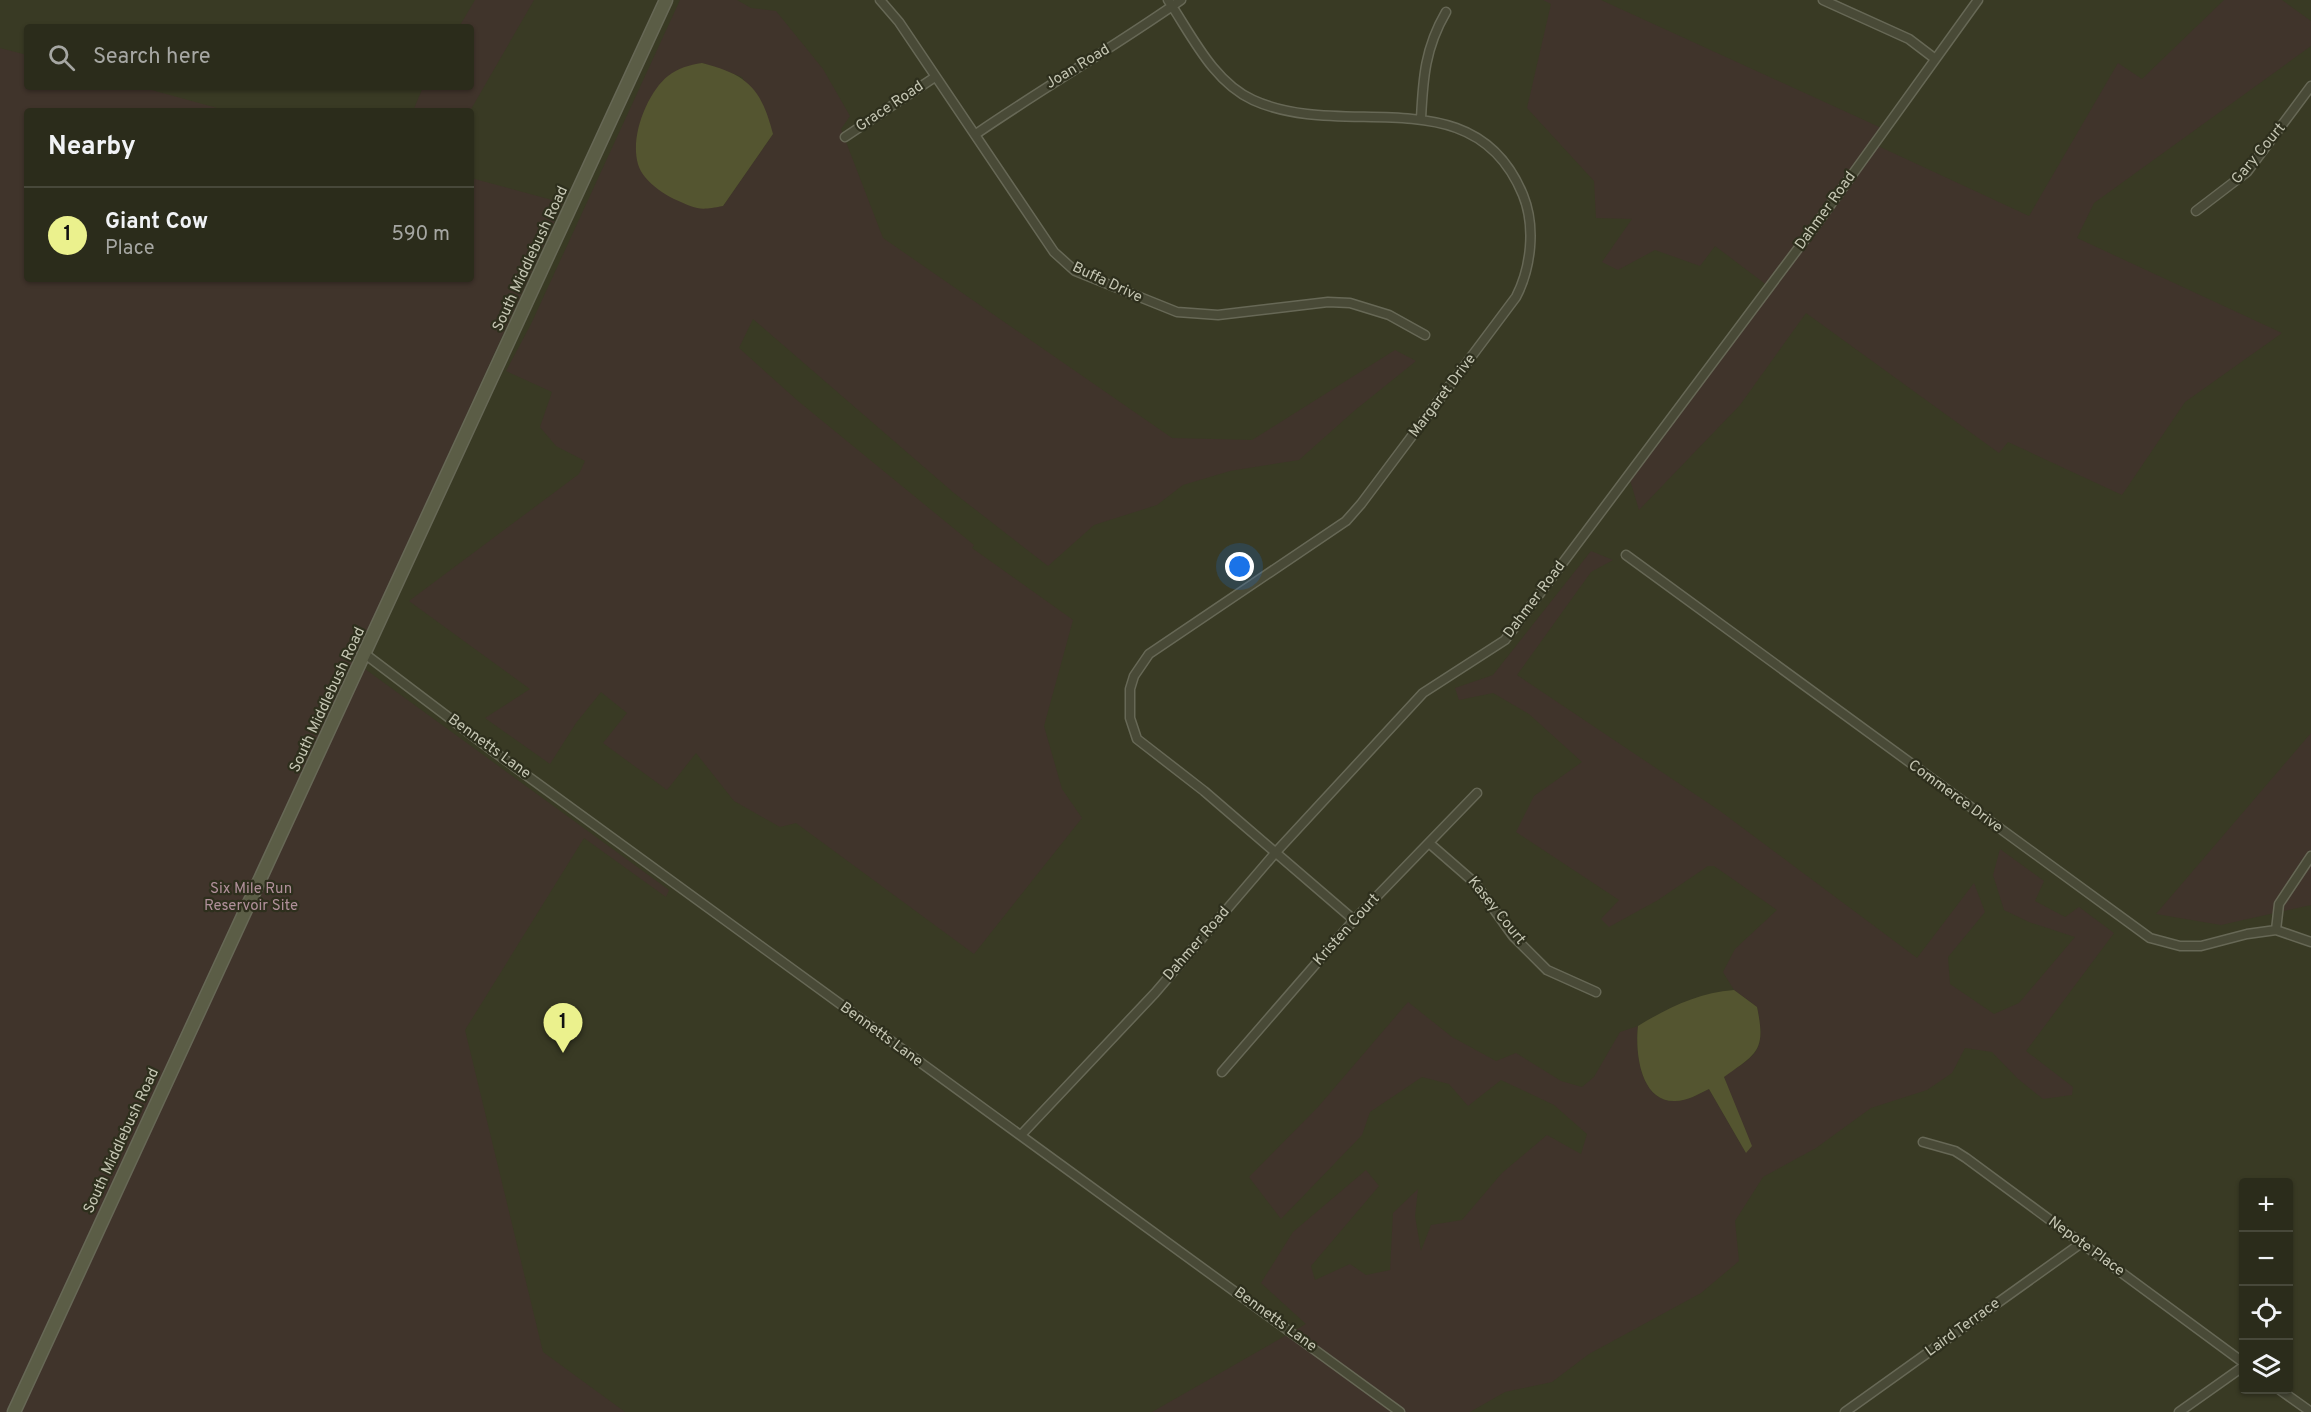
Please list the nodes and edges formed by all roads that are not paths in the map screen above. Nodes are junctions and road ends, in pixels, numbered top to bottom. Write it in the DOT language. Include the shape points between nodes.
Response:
graph roads {
  1 [pos="666,0"];
  2 [pos="880,0"];
  3 [pos="1181,0"];
  4 [pos="1823,0"];
  5 [pos="1978,0"];
  6 [pos="1170,3"];
  7 [pos="1446,12"];
  8 [pos="1934,58"];
  9 [pos="935,77"];
  10 [pos="2311,86"];
  11 [pos="1421,119"];
  12 [pos="976,134"];
  13 [pos="845,137"];
  14 [pos="2196,211"];
  15 [pos="1425,335"];
  16 [pos="1626,555"];
  17 [pos="365,654"];
  18 [pos="1477,793"];
  19 [pos="1429,843"];
  20 [pos="1276,852"];
  21 [pos="2311,856"];
  22 [pos="1354,920"];
  23 [pos="2276,930"];
  24 [pos="2311,942"];
  25 [pos="1596,992"];
  26 [pos="1222,1072"];
  27 [pos="1022,1135"];
  28 [pos="1923,1142"];
  29 [pos="2080,1244"];
  30 [pos="2239,1361"];
  31 [pos="2239,1369"];
  32 [pos="2287,1394"];
  33 [pos="14,1412"];
  34 [pos="1400,1412"];
  35 [pos="1845,1412"];
  36 [pos="2179,1412"];
  37 [pos="2311,1412"];
  1 -- 17 [label="street, South Middlebush Road"];
  2 -- 9 [label="street, Buffa Drive"];
  3 -- 6 [label="street, Joan Road"];
  4 -- 8 [label="street" via="1909,39"];
  5 -- 8 [label="street, Dahmer Road"];
  6 -- 11 [label="street, Margaret Drive" via="1208,60 1227,82 1252,99 1286,112"];
  6 -- 12 [label="street, Joan Road" via="1082,68 1042,88"];
  7 -- 11 [label="street" via="1426,53"];
  8 -- 20 [label="street, Dahmer Road" via="1821,219 1505,640 1423,693"];
  9 -- 12 [label="street, Buffa Drive"];
  9 -- 13 [label="street, Grace Road"];
  10 -- 14 [label="street, Gary Court" via="2247,172"];
  11 -- 20 [label="street, Margaret Drive" via="1472,134 1485,142 1515,176 1527,203 1530,243 1526,273 1516,297 1346,521 1149,654 1130,689 1130,718 1137,739"];
  12 -- 15 [label="street, Buffa Drive" via="1054,252 1075,271 1103,285 1162,308 1201,315 1350,303 1389,315"];
  16 -- 23 [label="street, Commerce Drive" via="2150,938 2180,946 2201,946"];
  17 -- 27 [label="street, Bennetts Lane"];
  17 -- 33 [label="street, South Middlebush Road"];
  18 -- 19 [label="street, Kristen Court"];
  19 -- 22 [label="street, Kristen Court"];
  19 -- 25 [label="street, Kasey Court" via="1475,882 1513,936 1547,970"];
  20 -- 22 [label="street, Margaret Drive"];
  20 -- 27 [label="street, Dahmer Road" via="1155,993"];
  21 -- 23 [label="street" via="2279,904"];
  22 -- 26 [label="street, Kristen Court"];
  23 -- 24 [label="street, Commerce Drive"];
  27 -- 34 [label="street, Bennetts Lane"];
  28 -- 29 [label="street, Nepote Place" via="1966,1158"];
  29 -- 30 [label="street, Nepote Place"];
  29 -- 35 [label="street, Laird Terrace"];
  31 -- 36 [label="street"];
  32 -- 37 [label="street"];
}
